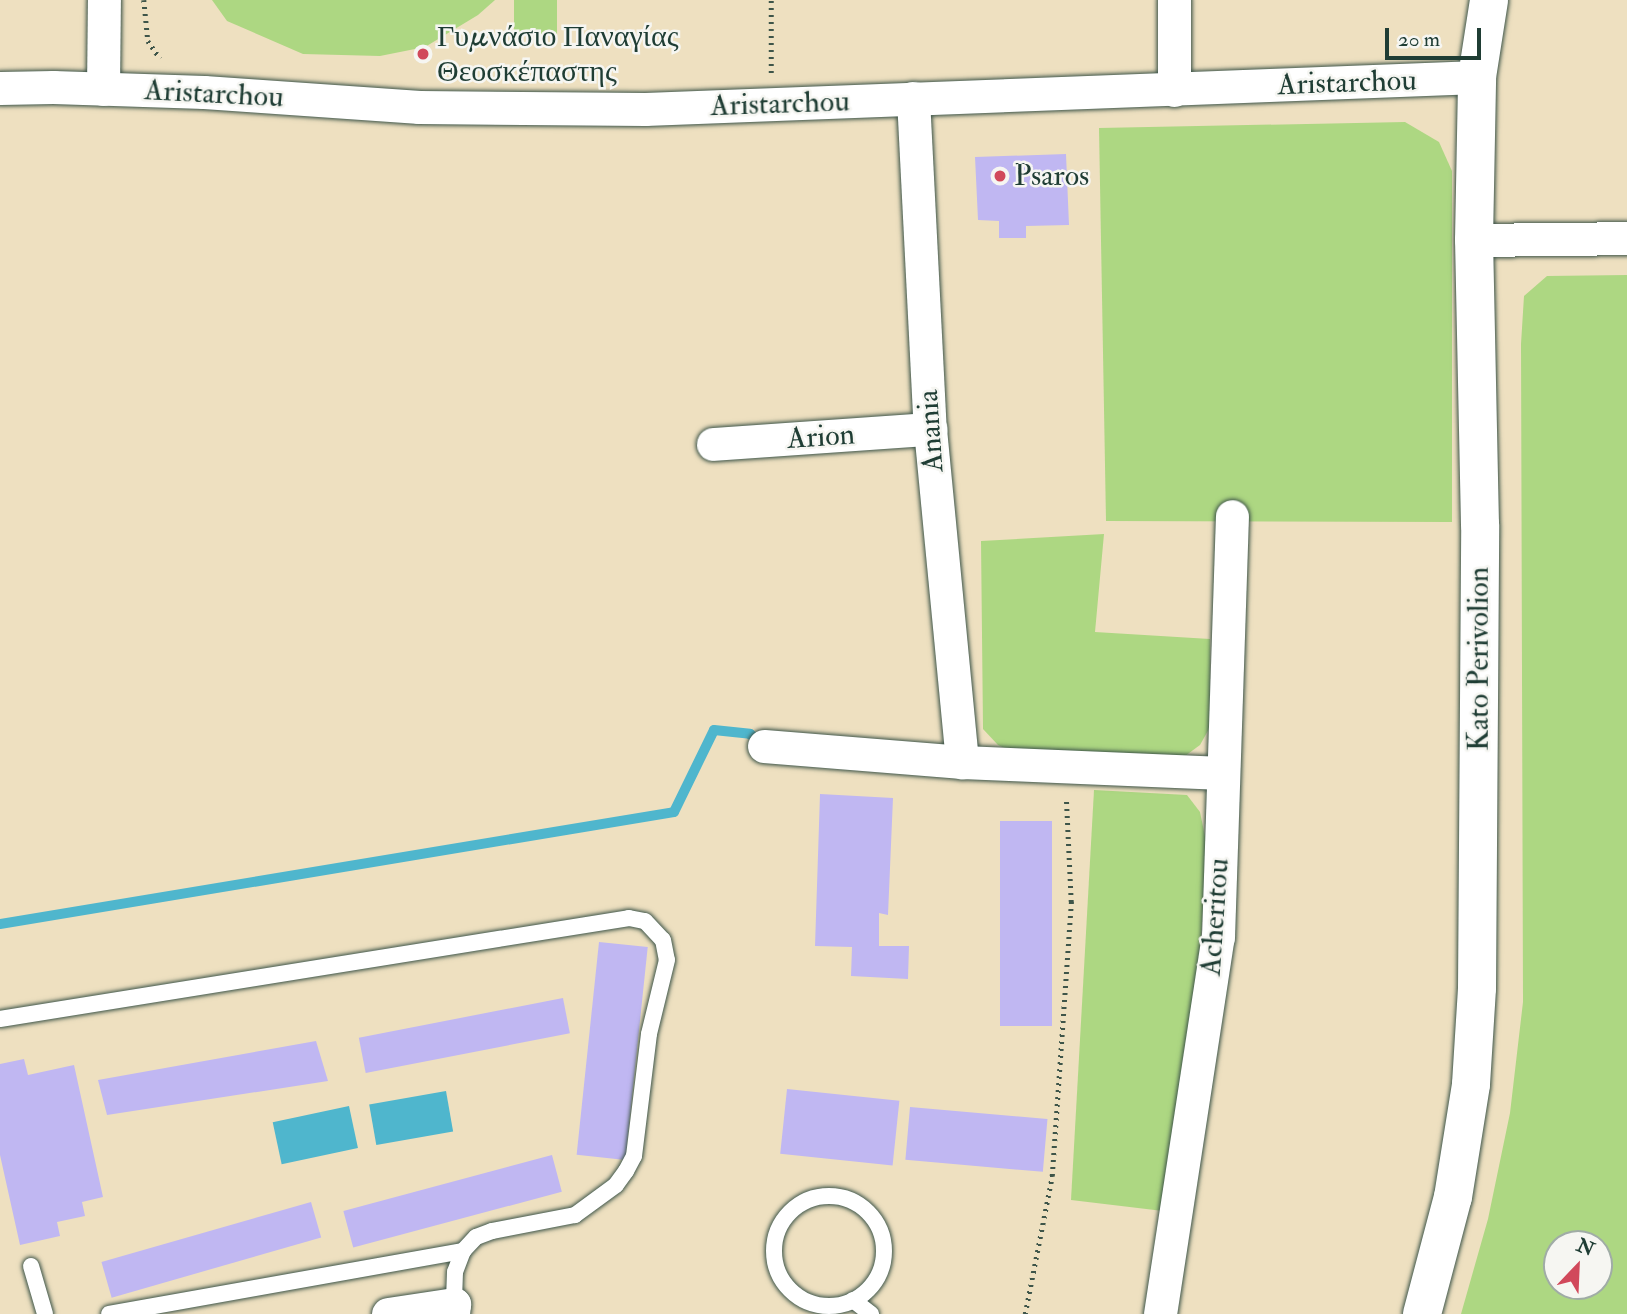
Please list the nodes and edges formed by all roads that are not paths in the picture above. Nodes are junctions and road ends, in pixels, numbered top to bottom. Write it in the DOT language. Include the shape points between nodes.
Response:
graph roads {
  1 [pos="104,0"];
  2 [pos="1174,0"];
  3 [pos="1489,0"];
  4 [pos="1477,77"];
  5 [pos="0,89"];
  6 [pos="103,89"];
  7 [pos="1174,90"];
  8 [pos="913,99"];
  9 [pos="1627,238"];
  10 [pos="1474,240"];
  11 [pos="930,429"];
  12 [pos="713,444"];
  13 [pos="1232,516"];
  14 [pos="764,746"];
  15 [pos="962,762"];
  16 [pos="1223,773"];
  17 [pos="0,1019"];
  18 [pos="463,1251"];
  19 [pos="31,1266"];
  20 [pos="853,1300"];
  21 [pos="454,1309"];
  22 [pos="45,1314"];
  23 [pos="108,1314"];
  24 [pos="388,1314"];
  25 [pos="871,1314"];
  26 [pos="1160,1314"];
  27 [pos="1422,1314"];
  1 -- 6 [label="street"];
  2 -- 7 [label="street"];
  3 -- 4 [label="street, Kato Perivolion"];
  4 -- 7 [label="street, Aristarchou"];
  4 -- 10 [label="street, Kato Perivolion"];
  5 -- 6 [label="street, Aristarchou"];
  6 -- 8 [label="street, Aristarchou" via="419,107 645,109"];
  7 -- 8 [label="street, Aristarchou"];
  8 -- 11 [label="street, Anania"];
  9 -- 10 [label="street"];
  10 -- 27 [label="street, Kato Perivolion" via="1480,525 1477,988 1471,1084 1453,1197"];
  11 -- 12 [label="street, Arion"];
  11 -- 15 [label="street, Anania"];
  13 -- 16 [label="street, Acheritou"];
  14 -- 15 [label="street"];
  15 -- 16 [label="street"];
  16 -- 26 [label="street, Acheritou" via="1218,937"];
  17 -- 18 [label="lane" via="629,918 645,921 663,940 667,960 649,1034 634,1156 626,1171 616,1185 575,1215 492,1230 476,1237"];
  18 -- 21 [label="lane" via="455,1272"];
  18 -- 23 [label="lane"];
  19 -- 22 [label="lane"];
  20 -- 20 [label="lane" via="817,1304 785,1285 778,1272 774,1242 787,1215 798,1205 826,1195 841,1196 856,1202 877,1223 885,1252 882,1266 866,1292"];
  20 -- 25 [label="lane"];
  21 -- 24 [label="street"];
}
